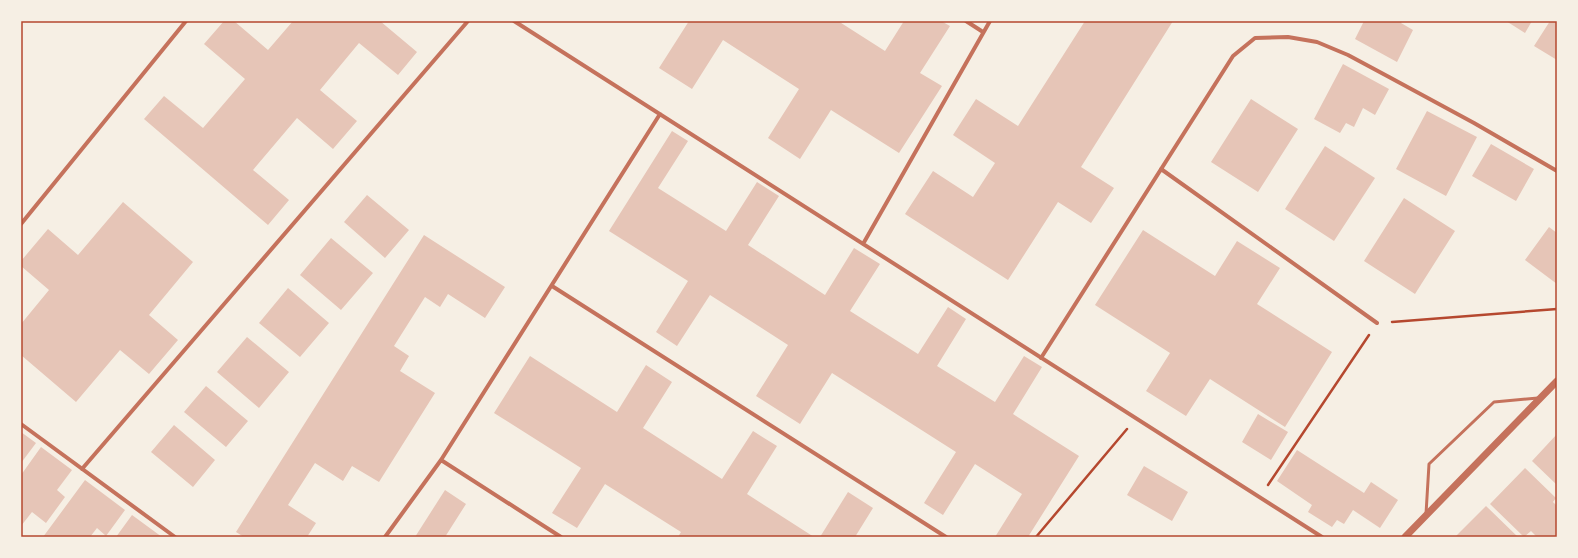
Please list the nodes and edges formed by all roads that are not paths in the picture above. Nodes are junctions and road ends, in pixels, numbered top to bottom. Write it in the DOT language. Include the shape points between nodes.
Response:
graph roads {
  1 [pos="186,21"];
  2 [pos="468,21"];
  3 [pos="514,21"];
  4 [pos="966,21"];
  5 [pos="990,21"];
  6 [pos="983,32"];
  7 [pos="660,114"];
  8 [pos="1161,168"];
  9 [pos="1557,171"];
  10 [pos="21,224"];
  11 [pos="863,244"];
  12 [pos="552,286"];
  13 [pos="1378,323"];
  14 [pos="1041,358"];
  15 [pos="1557,382"];
  16 [pos="1542,398"];
  17 [pos="21,424"];
  18 [pos="441,460"];
  19 [pos="82,469"];
  20 [pos="1426,517"];
  21 [pos="175,537"];
  22 [pos="386,537"];
  23 [pos="561,537"];
  24 [pos="946,537"];
  25 [pos="1322,537"];
  26 [pos="1406,537"];
  1 -- 10 [label="street"];
  2 -- 19 [label="street"];
  3 -- 7 [label="street"];
  4 -- 6 [label="street"];
  5 -- 6 [label="street"];
  6 -- 11 [label="street"];
  7 -- 11 [label="street"];
  7 -- 12 [label="street"];
  8 -- 9 [label="street" via="1233,56 1255,38 1288,37 1317,42 1348,55"];
  8 -- 13 [label="street"];
  8 -- 14 [label="street"];
  11 -- 14 [label="street"];
  12 -- 18 [label="street"];
  12 -- 24 [label="street"];
  14 -- 25 [label="street"];
  15 -- 16 [label="street"];
  16 -- 20 [label="street"];
  16 -- 20 [label="lane" via="1494,402 1429,464"];
  17 -- 19 [label="street"];
  18 -- 22 [label="street"];
  18 -- 23 [label="street"];
  19 -- 21 [label="street"];
  20 -- 26 [label="street"];
}
